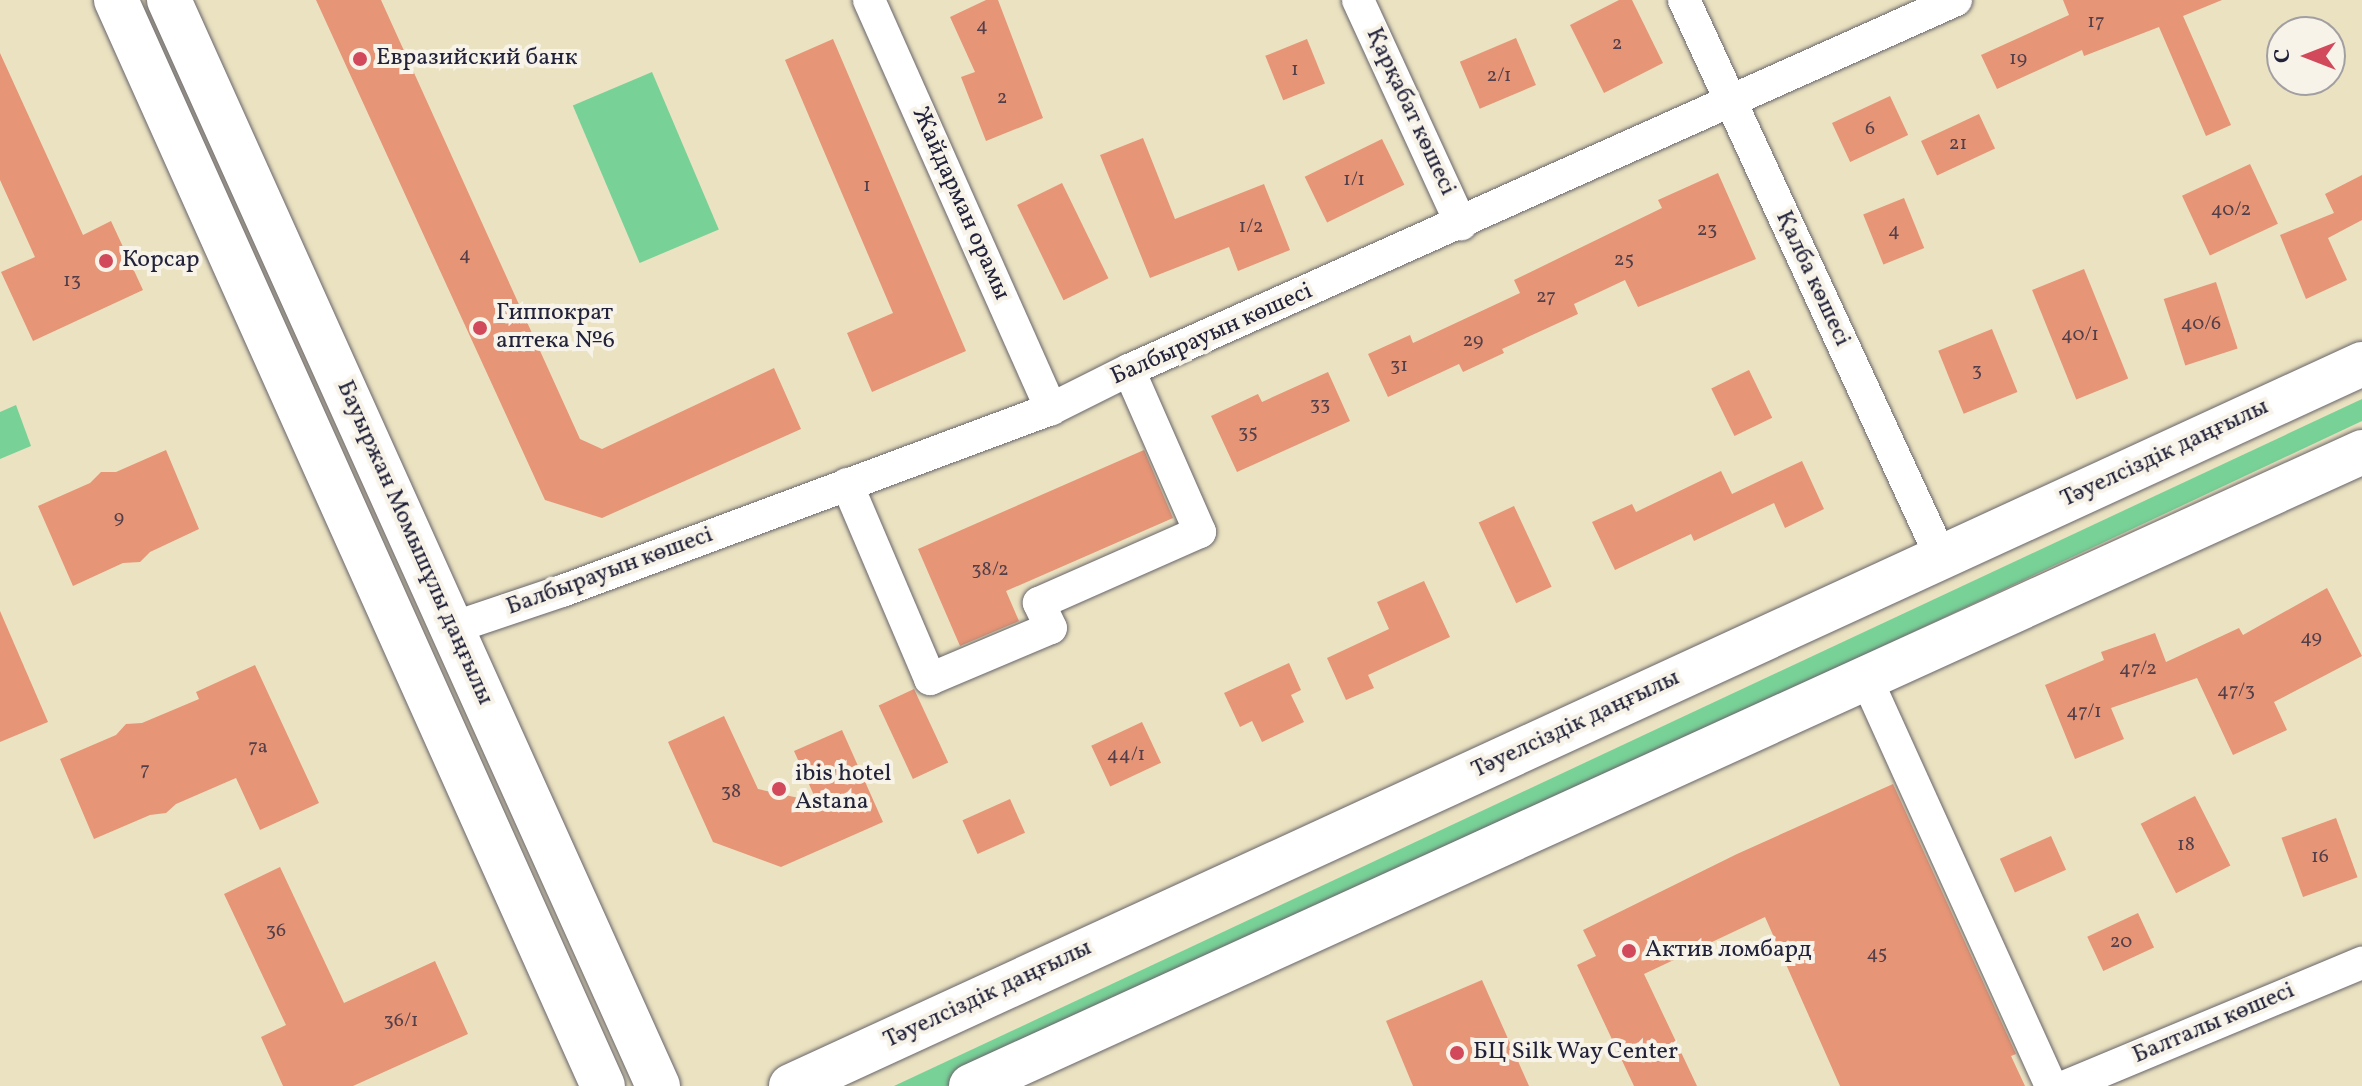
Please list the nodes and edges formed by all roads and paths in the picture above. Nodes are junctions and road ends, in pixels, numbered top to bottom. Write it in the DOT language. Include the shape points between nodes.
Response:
graph roads {
  1 [pos="116,0"];
  2 [pos="169,0"];
  3 [pos="869,0"];
  4 [pos="1358,0"];
  5 [pos="1684,0"];
  6 [pos="1956,0"];
  7 [pos="1731,103"];
  8 [pos="1461,224"];
  9 [pos="2362,364"];
  10 [pos="1129,370"];
  11 [pos="1051,409"];
  12 [pos="2362,452"];
  13 [pos="847,484"];
  14 [pos="1941,557"];
  15 [pos="452,628"];
  16 [pos="1866,678"];
  17 [pos="2362,963"];
  18 [pos="603,1086"];
  19 [pos="658,1086"];
  20 [pos="791,1086"];
  21 [pos="971,1086"];
  22 [pos="2051,1086"];
  23 [pos="2066,1086"];
  1 -- 18 [label="main road, Бауыржан Момышұлы даңғылы"];
  2 -- 15 [label="main road, Бауыржан Момышұлы даңғылы"];
  3 -- 11 [label="street, Жайдарман орамы"];
  4 -- 8 [label="street, Қарқабат көшесі"];
  5 -- 7 [label="street, Қалба көшесі"];
  6 -- 7 [label="street, Балбырауын көшесі"];
  7 -- 8 [label="street, Балбырауын көшесі"];
  7 -- 14 [label="street, Қалба көшесі"];
  8 -- 10 [label="street, Балбырауын көшесі"];
  9 -- 14 [label="main road, Тәуелсіздік даңғылы"];
  10 -- 11 [label="street, Балбырауын көшесі"];
  10 -- 13 [label="street" via="1200,532 1039,603 1051,628 930,679"];
  11 -- 13 [label="street, Балбырауын көшесі"];
  12 -- 16 [label="main road"];
  13 -- 15 [label="street, Балбырауын көшесі"];
  14 -- 20 [label="main road, Тәуелсіздік даңғылы"];
  15 -- 19 [label="main road, Бауыржан Момышұлы даңғылы"];
  16 -- 21 [label="main road"];
  16 -- 22 [label="street"];
  17 -- 23 [label="street, Балталы көшесі"];
}
